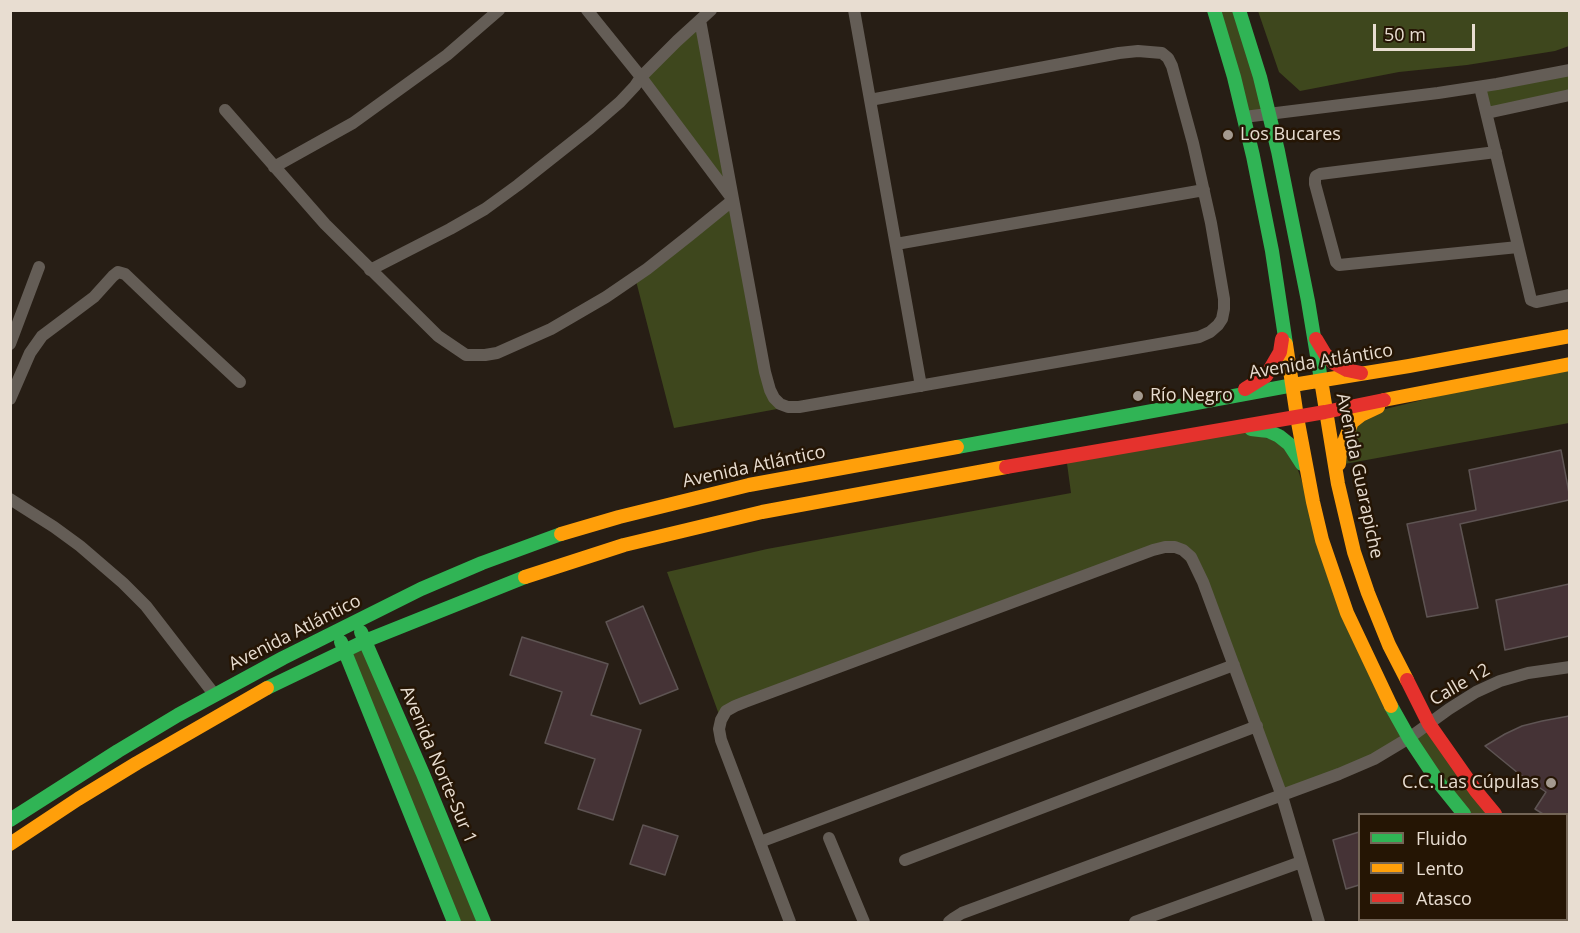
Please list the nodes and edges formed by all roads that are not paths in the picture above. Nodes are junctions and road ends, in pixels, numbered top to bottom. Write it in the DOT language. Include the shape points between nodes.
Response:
graph roads {
  1 [pos="499,10"];
  2 [pos="587,10"];
  3 [pos="711,10"];
  4 [pos="854,10"];
  5 [pos="1214,10"];
  6 [pos="1239,10"];
  7 [pos="700,20"];
  8 [pos="1569,70"];
  9 [pos="641,77"];
  10 [pos="1480,87"];
  11 [pos="1569,95"];
  12 [pos="870,100"];
  13 [pos="225,110"];
  14 [pos="1269,113"];
  15 [pos="1487,113"];
  16 [pos="1244,117"];
  17 [pos="1496,152"];
  18 [pos="274,167"];
  19 [pos="1204,190"];
  20 [pos="733,200"];
  21 [pos="896,244"];
  22 [pos="1518,247"];
  23 [pos="39,267"];
  24 [pos="370,270"];
  25 [pos="1569,295"];
  26 [pos="1284,329"];
  27 [pos="1313,335"];
  28 [pos="1569,336"];
  29 [pos="10,344"];
  30 [pos="1569,364"];
  31 [pos="1363,374"];
  32 [pos="1320,380"];
  33 [pos="240,381"];
  34 [pos="1292,385"];
  35 [pos="921,386"];
  36 [pos="1410,395"];
  37 [pos="1221,398"];
  38 [pos="10,399"];
  39 [pos="1326,412"];
  40 [pos="1296,417"];
  41 [pos="1228,428"];
  42 [pos="1309,480"];
  43 [pos="1338,484"];
  44 [pos="10,499"];
  45 [pos="357,622"];
  46 [pos="337,632"];
  47 [pos="366,640"];
  48 [pos="344,651"];
  49 [pos="1234,665"];
  50 [pos="1569,667"];
  51 [pos="214,694"];
  52 [pos="1429,724"];
  53 [pos="1257,726"];
  54 [pos="1409,738"];
  55 [pos="1282,796"];
  56 [pos="1463,813"];
  57 [pos="1494,813"];
  58 [pos="10,820"];
  59 [pos="829,838"];
  60 [pos="760,842"];
  61 [pos="10,844"];
  62 [pos="906,860"];
  63 [pos="1301,862"];
  64 [pos="454,922"];
  65 [pos="484,922"];
  66 [pos="790,922"];
  67 [pos="864,922"];
  68 [pos="950,922"];
  69 [pos="1134,922"];
  70 [pos="1319,922"];
  1 -- 18 [label="street" via="439,61 353,123"];
  2 -- 9 [label="street"];
  3 -- 7 [label="street"];
  4 -- 12 [label="street"];
  5 -- 16 [label="main road"];
  6 -- 14 [label="main road, Avenida Guarapiche"];
  7 -- 9 [label="street"];
  7 -- 20 [label="street"];
  8 -- 10 [label="street"];
  9 -- 20 [label="street"];
  9 -- 24 [label="street" via="590,128 502,197"];
  10 -- 14 [label="street"];
  10 -- 15 [label="street"];
  11 -- 15 [label="street"];
  12 -- 19 [label="street" via="1119,53 1162,53 1172,66"];
  12 -- 21 [label="street"];
  13 -- 18 [label="street"];
  14 -- 16 [label="street"];
  14 -- 27 [label="main road, Avenida Guarapiche"];
  15 -- 17 [label="street"];
  16 -- 26 [label="main road"];
  17 -- 22 [label="street"];
  17 -- 22 [label="street" via="1320,174 1315,179 1339,265"];
  18 -- 24 [label="street"];
  19 -- 21 [label="street"];
  19 -- 35 [label="street" via="1224,299 1222,319 1210,332"];
  20 -- 24 [label="street" via="647,268 582,312 497,353 466,355 458,351"];
  20 -- 35 [label="street" via="765,372 770,390 780,404 799,406"];
  21 -- 35 [label="street"];
  22 -- 25 [label="street" via="1530,300"];
  23 -- 29 [label="street"];
  26 -- 34 [label="main road"];
  26 -- 37 [label="main road" via="1281,352 1266,376"];
  27 -- 31 [label="main road" via="1335,363"];
  27 -- 32 [label="main road, Avenida Guarapiche"];
  28 -- 31 [label="main road, Avenida Atlántico"];
  30 -- 36 [label="main road, Avenida Atlántico"];
  31 -- 32 [label="main road, Avenida Atlántico"];
  32 -- 34 [label="main road, Avenida Atlántico"];
  32 -- 39 [label="main road, Avenida Guarapiche"];
  33 -- 38 [label="street" via="125,274 118,272 79,310 42,336 30,353"];
  34 -- 37 [label="main road, Avenida Atlántico"];
  34 -- 40 [label="main road"];
  36 -- 39 [label="main road, Avenida Atlántico"];
  36 -- 43 [label="main road" via="1352,422 1340,452"];
  37 -- 45 [label="main road, Avenida Atlántico" via="800,475 659,506 545,539 482,563"];
  39 -- 40 [label="main road, Avenida Atlántico"];
  39 -- 43 [label="main road, Avenida Guarapiche"];
  40 -- 41 [label="main road, Avenida Atlántico"];
  40 -- 42 [label="main road"];
  41 -- 42 [label="main road" via="1268,431 1279,436 1297,455"];
  41 -- 47 [label="main road, Avenida Atlántico" via="848,495 685,529 555,566"];
  42 -- 54 [label="main road" via="1322,540 1344,604"];
  43 -- 52 [label="main road, Avenida Guarapiche" via="1368,593"];
  44 -- 51 [label="street" via="80,546 123,583 146,606"];
  45 -- 46 [label="main road, Avenida Atlántico"];
  45 -- 47 [label="main road, Avenida Norte-Sur 1"];
  46 -- 48 [label="main road"];
  46 -- 51 [label="main road, Avenida Atlántico"];
  47 -- 48 [label="main road, Avenida Atlántico"];
  47 -- 65 [label="main road, Avenida Norte-Sur 1"];
  48 -- 61 [label="main road, Avenida Atlántico" via="190,731"];
  48 -- 64 [label="main road"];
  49 -- 53 [label="street"];
  49 -- 60 [label="street"];
  49 -- 60 [label="street" via="1191,557 1183,550 1165,547 735,705 721,720 721,740"];
  50 -- 52 [label="street, Calle 12" via="1500,681 1476,692"];
  51 -- 58 [label="main road, Avenida Atlántico"];
  52 -- 54 [label="street, Calle 12"];
  52 -- 57 [label="main road, Avenida Guarapiche"];
  53 -- 55 [label="street"];
  53 -- 62 [label="street"];
  54 -- 55 [label="street, Calle 12" via="1374,759"];
  54 -- 56 [label="main road"];
  55 -- 63 [label="street"];
  55 -- 68 [label="street, Calle 12" via="962,913"];
  59 -- 67 [label="street"];
  60 -- 66 [label="street"];
  63 -- 69 [label="street"];
  63 -- 70 [label="street"];
}
